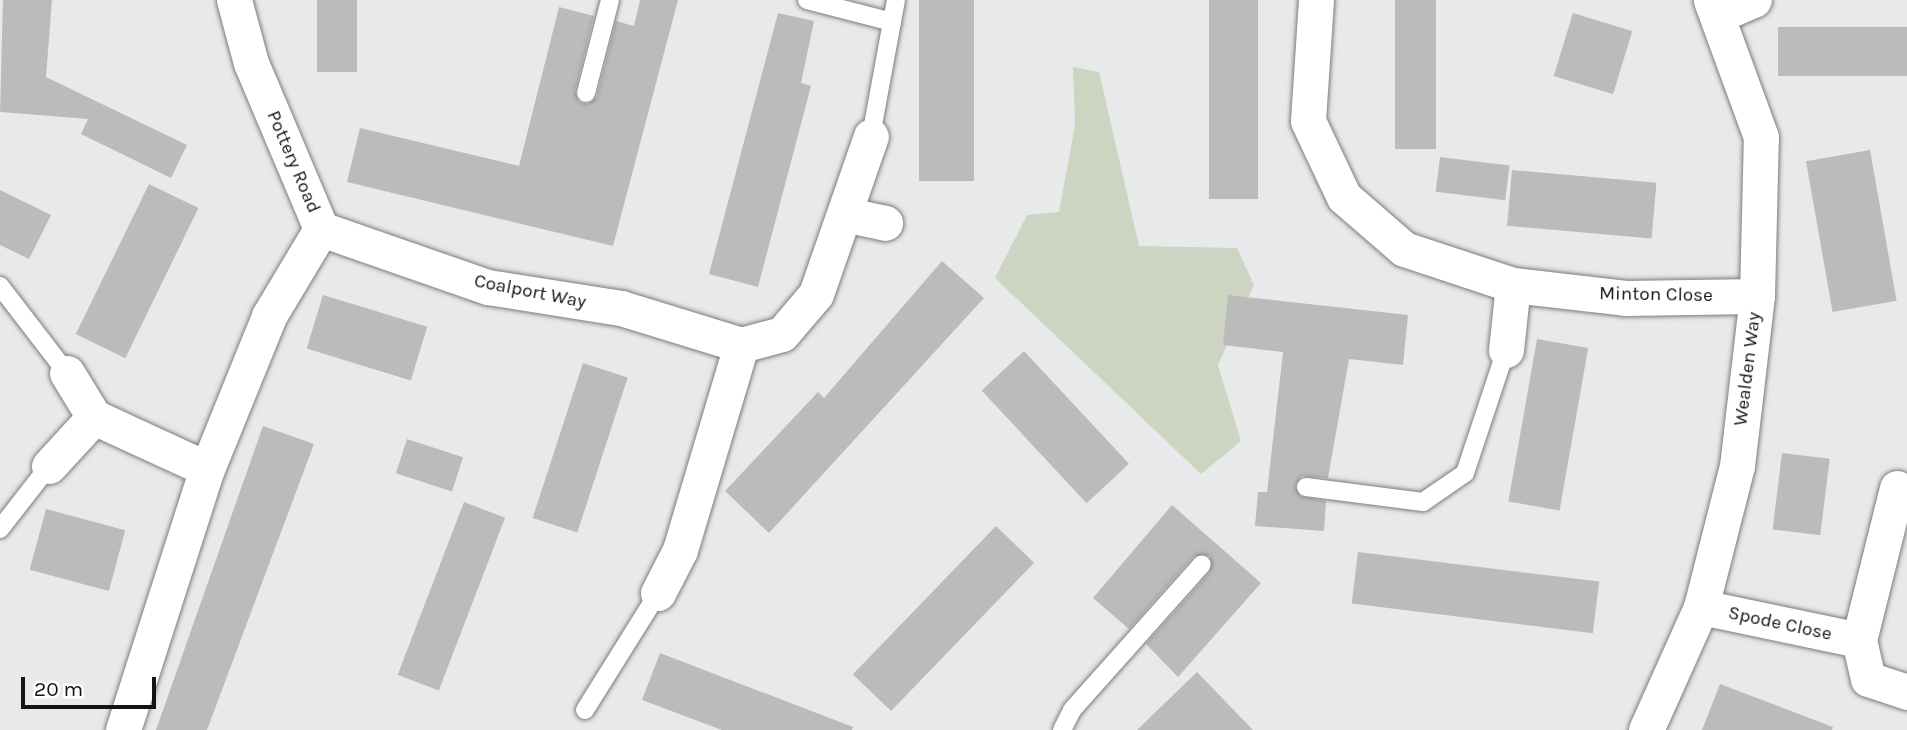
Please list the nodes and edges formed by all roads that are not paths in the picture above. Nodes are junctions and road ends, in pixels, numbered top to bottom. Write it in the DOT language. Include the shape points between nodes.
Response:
graph roads {
  1 [pos="234,0"];
  2 [pos="610,0"];
  3 [pos="807,0"];
  4 [pos="896,0"];
  5 [pos="1316,0"];
  6 [pos="1754,0"];
  7 [pos="1715,7"];
  8 [pos="892,22"];
  9 [pos="586,93"];
  10 [pos="871,136"];
  11 [pos="848,215"];
  12 [pos="885,223"];
  13 [pos="321,229"];
  14 [pos="1513,285"];
  15 [pos="0,286"];
  16 [pos="1757,296"];
  17 [pos="741,345"];
  18 [pos="1506,350"];
  19 [pos="67,373"];
  20 [pos="94,417"];
  21 [pos="49,466"];
  22 [pos="207,469"];
  23 [pos="1306,487"];
  24 [pos="1897,488"];
  25 [pos="0,529"];
  26 [pos="1202,564"];
  27 [pos="658,593"];
  28 [pos="1701,607"];
  29 [pos="1859,640"];
  30 [pos="1907,692"];
  31 [pos="585,709"];
  32 [pos="123,730"];
  33 [pos="1062,730"];
  34 [pos="1646,730"];
  1 -- 13 [label="street, Pottery Road" via="251,63"];
  2 -- 9 [label="lane"];
  3 -- 8 [label="lane"];
  4 -- 8 [label="lane"];
  5 -- 14 [label="street, Minton Close" via="1308,121 1344,197 1404,249"];
  6 -- 7 [label="street"];
  7 -- 16 [label="street, Wealden Way" via="1761,137"];
  8 -- 10 [label="lane"];
  10 -- 11 [label="street"];
  11 -- 12 [label="street"];
  11 -- 17 [label="street" via="816,294 782,334"];
  13 -- 17 [label="street, Coalport Way" via="488,287 621,308"];
  13 -- 22 [label="street, Pottery Road" via="269,316"];
  14 -- 16 [label="street, Minton Close" via="1625,298"];
  14 -- 18 [label="street"];
  15 -- 19 [label="lane"];
  16 -- 28 [label="street, Wealden Way" via="1737,467"];
  17 -- 27 [label="street" via="680,550"];
  18 -- 23 [label="lane" via="1465,472 1423,502"];
  19 -- 20 [label="street"];
  20 -- 21 [label="street"];
  20 -- 22 [label="street"];
  21 -- 25 [label="lane"];
  22 -- 32 [label="street, Pottery Road"];
  24 -- 29 [label="street, Spode Close"];
  26 -- 33 [label="lane" via="1072,710"];
  27 -- 31 [label="lane"];
  28 -- 29 [label="street, Spode Close"];
  28 -- 34 [label="street, Wealden Way"];
  29 -- 30 [label="street, Spode Close" via="1868,680"];
}
